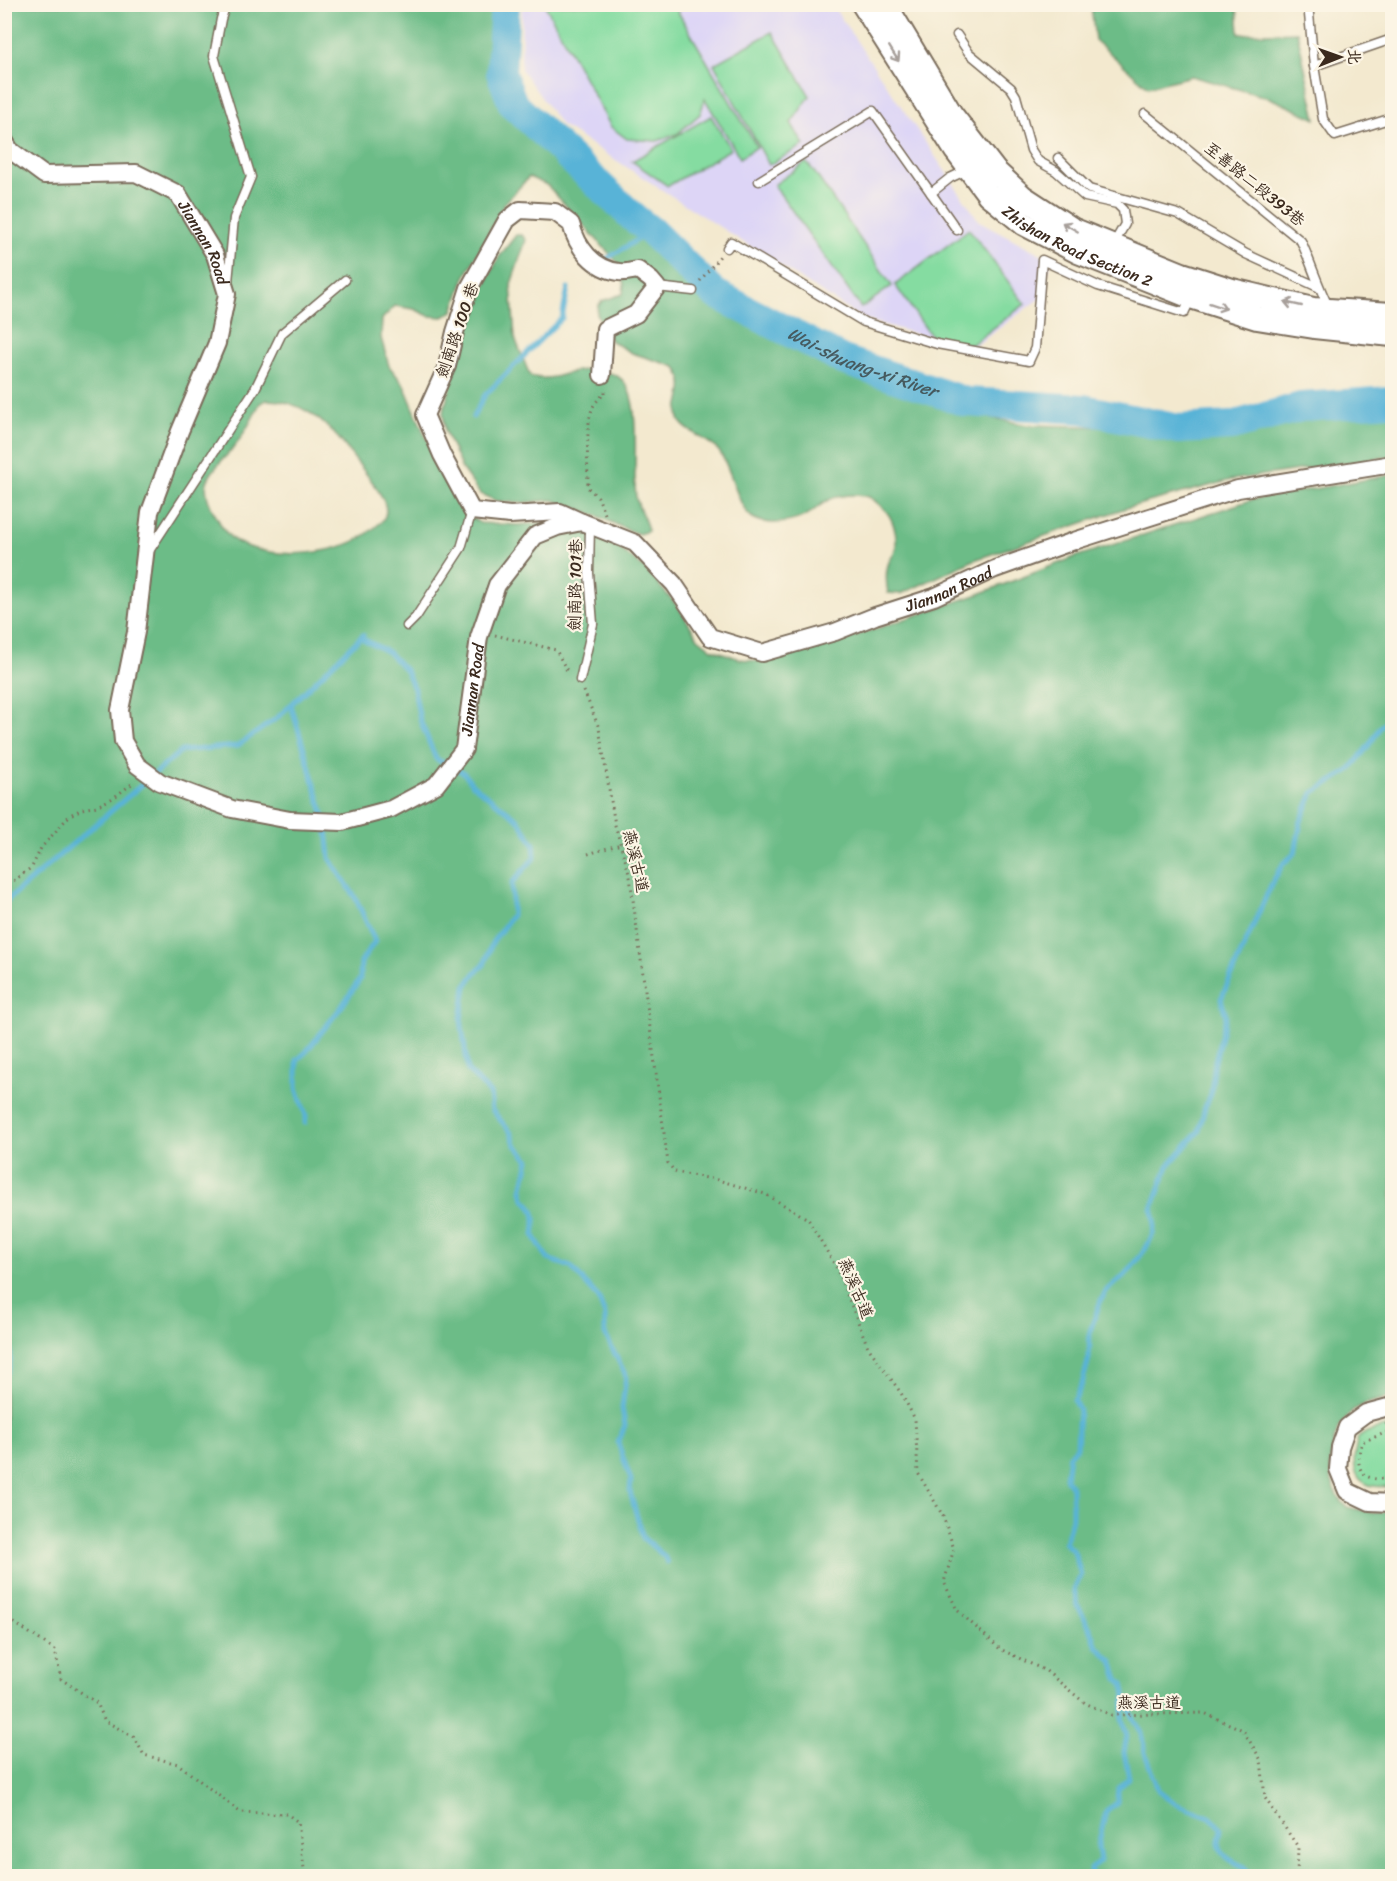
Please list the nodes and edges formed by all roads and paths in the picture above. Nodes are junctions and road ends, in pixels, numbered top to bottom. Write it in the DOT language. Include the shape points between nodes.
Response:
graph roads {
  1 [pos="226,4"];
  2 [pos="863,4"];
  3 [pos="885,4"];
  4 [pos="1308,4"];
  5 [pos="957,35"];
  6 [pos="1392,39"];
  7 [pos="1314,66"];
  8 [pos="1145,114"];
  9 [pos="1392,118"];
  10 [pos="4,140"];
  11 [pos="1058,158"];
  12 [pos="970,169"];
  13 [pos="759,181"];
  14 [pos="931,193"];
  15 [pos="957,230"];
  16 [pos="1112,246"];
  17 [pos="727,248"];
  18 [pos="345,280"];
  19 [pos="657,286"];
  20 [pos="1318,287"];
  21 [pos="693,291"];
  22 [pos="227,294"];
  23 [pos="1191,297"];
  24 [pos="1392,314"];
  25 [pos="1330,320"];
  26 [pos="1392,334"];
  27 [pos="602,375"];
  28 [pos="1392,464"];
  29 [pos="472,511"];
  30 [pos="586,524"];
  31 [pos="145,556"];
  32 [pos="406,626"];
  33 [pos="492,635"];
  34 [pos="580,680"];
  35 [pos="152,776"];
  36 [pos="621,844"];
  37 [pos="588,854"];
  38 [pos="4,888"];
  39 [pos="1386,1407"];
  40 [pos="1391,1432"];
  41 [pos="1392,1478"];
  42 [pos="1392,1503"];
  43 [pos="4,1616"];
  44 [pos="306,1876"];
  45 [pos="1297,1876"];
  1 -- 22 [label="lane" via="214,56 251,177 234,218"];
  2 -- 12 [label="street, Zhishan Road Section 2, one-way"];
  16 -- 3 [label="street, Zhishan Road Section 2, one-way" via="1072,230 1023,197 994,171 951,114"];
  4 -- 7 [label="lane"];
  5 -- 16 [label="lane" via="969,53 1011,88 1031,150 1038,160 1085,197 1117,204 1123,210 1125,224"];
  6 -- 7 [label="lane"];
  7 -- 9 [label="lane" via="1323,119 1335,136"];
  8 -- 20 [label="lane, 至善路二段393巷" via="1301,241"];
  10 -- 22 [label="street, Jiannan Road" via="10,150 44,175 136,173 178,194 215,255"];
  11 -- 20 [label="lane" via="1089,189 1178,214 1246,254"];
  12 -- 14 [label="lane"];
  12 -- 23 [label="street, Zhishan Road Section 2" via="988,194 1024,224 1078,252"];
  13 -- 14 [label="lane" via="873,111"];
  14 -- 15 [label="lane"];
  25 -- 16 [label="street, Zhishan Road Section 2, one-way" via="1313,309 1232,290"];
  17 -- 21 [label="path"];
  17 -- 23 [label="lane" via="731,242 864,322 937,344 1029,361 1035,348 1042,260 1098,286 1184,313"];
  18 -- 31 [label="lane" via="282,333 255,389"];
  19 -- 21 [label="lane, 劍南路 100 巷"];
  19 -- 27 [label="street" via="636,314 605,329"];
  19 -- 29 [label="street, 劍南路 100 巷" via="638,270 619,273 594,264 574,237 572,224 555,212 520,210 507,220 469,288 447,366 425,415"];
  20 -- 25 [label="lane, 至善路二段393巷"];
  22 -- 31 [label="street, Jiannan Road" via="217,344 150,512"];
  23 -- 25 [label="street, Zhishan Road Section 2, one-way" via="1257,318"];
  24 -- 25 [label="street, Zhishan Road Section 2"];
  25 -- 26 [label="street, Zhishan Road Section 2"];
  27 -- 30 [label="path" via="605,393 593,406 589,421 588,488 598,497 607,519"];
  28 -- 30 [label="street, Jiannan Road" via="1238,489 1074,541 995,569 934,597 762,653 710,637 674,584 635,543"];
  29 -- 30 [label="street" via="510,515 560,512"];
  29 -- 32 [label="lane" via="461,548"];
  30 -- 34 [label="lane, 劍南路 101巷" via="593,624"];
  30 -- 35 [label="street, Jiannan Road" via="557,527 535,536 497,585 479,637 464,749 436,784 391,809 342,822 290,820 232,809"];
  31 -- 35 [label="street, Jiannan Road" via="136,632 120,710 123,741 138,765"];
  33 -- 34 [label="path, 燕溪古道" via="556,650 566,669"];
  34 -- 36 [label="path, 燕溪古道" via="599,728"];
  35 -- 38 [label="path" via="97,806 70,814 40,848 32,867"];
  36 -- 37 [label="path"];
  36 -- 45 [label="path, 燕溪古道" via="630,877 668,1163 675,1172 765,1194 808,1218 836,1267 868,1347 915,1419 918,1473 943,1516 954,1549 944,1582 957,1610 1000,1650 1046,1671 1085,1703 1112,1715 1204,1713 1243,1730 1261,1760 1265,1798 1298,1847"];
  39 -- 40 [label="path"];
  39 -- 42 [label="street" via="1366,1413 1347,1427 1338,1469 1347,1491 1370,1502"];
  40 -- 41 [label="path" via="1362,1442 1359,1466 1367,1478"];
  43 -- 44 [label="path" via="55,1650 61,1679 98,1704 105,1721 134,1737 144,1755 178,1764 240,1812 287,1814 298,1822"];
}
